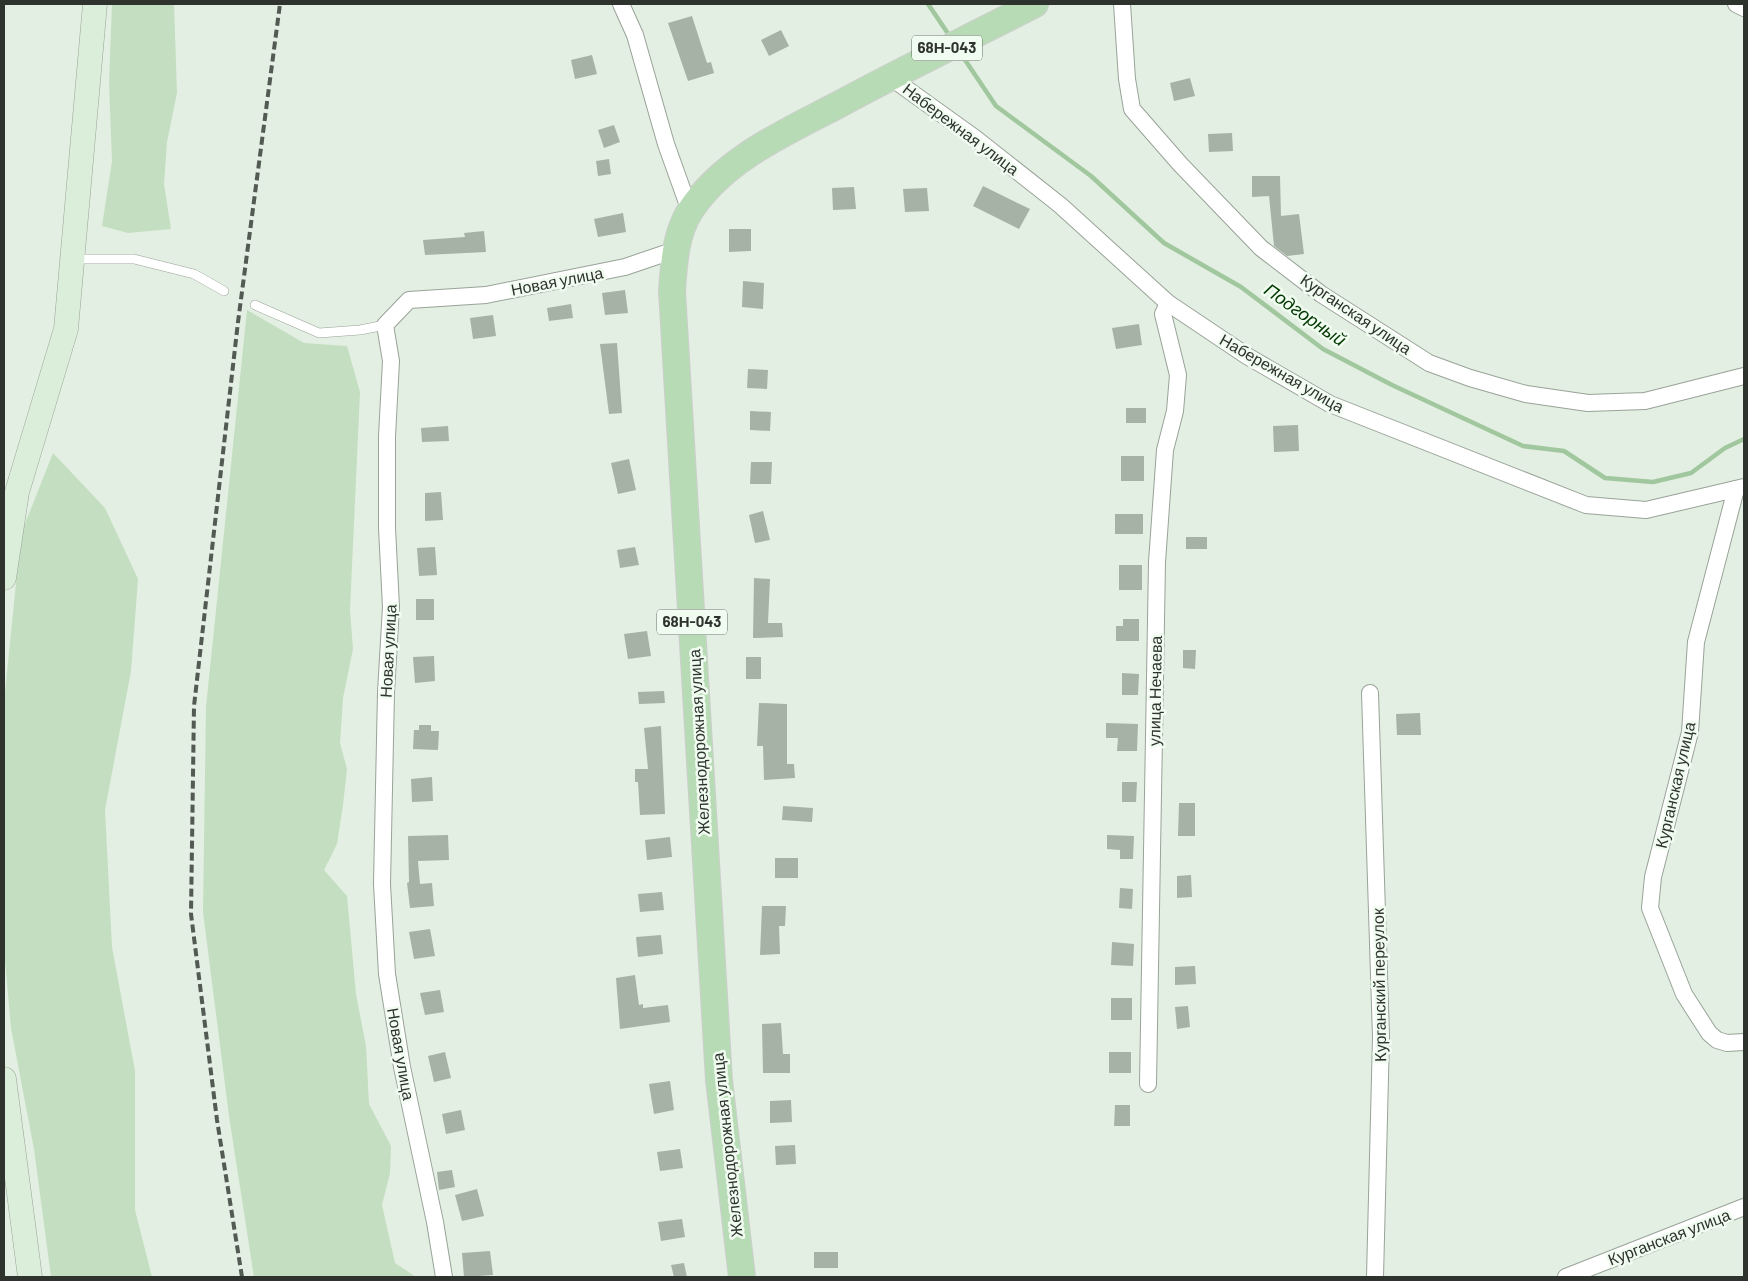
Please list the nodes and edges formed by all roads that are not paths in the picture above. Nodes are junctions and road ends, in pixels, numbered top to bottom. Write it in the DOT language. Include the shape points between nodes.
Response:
graph roads {
  1 [pos="95,4"];
  2 [pos="621,4"];
  3 [pos="1029,4"];
  4 [pos="1035,4"];
  5 [pos="1122,4"];
  6 [pos="1736,4"];
  7 [pos="1744,8"];
  8 [pos="1004,20"];
  9 [pos="890,77"];
  10 [pos="690,211"];
  11 [pos="675,250"];
  12 [pos="73,259"];
  13 [pos="224,291"];
  14 [pos="1168,303"];
  15 [pos="255,305"];
  16 [pos="385,325"];
  17 [pos="1744,376"];
  18 [pos="1740,488"];
  19 [pos="4,578"];
  20 [pos="1370,693"];
  21 [pos="1744,1042"];
  22 [pos="4,1079"];
  23 [pos="1148,1084"];
  24 [pos="1744,1208"];
  25 [pos="30,1277"];
  26 [pos="444,1277"];
  27 [pos="742,1277"];
  28 [pos="1375,1277"];
  29 [pos="1566,1277"];
  1 -- 12 [label="street"];
  2 -- 10 [label="street" via="635,35 666,144"];
  3 -- 8 [label="main road"];
  4 -- 8 [label="main road"];
  5 -- 17 [label="street, Курганская улица" via="1132,109 1261,248 1321,294 1429,363 1526,394 1588,403 1645,401"];
  6 -- 7 [label="street"];
  8 -- 9 [label="main road, 68Н-043"];
  9 -- 10 [label="main road, Железнодорожная улица / 68Н-043" via="763,145 721,176"];
  9 -- 14 [label="street, Набережная улица" via="1060,205"];
  10 -- 11 [label="main road, Железнодорожная улица / 68Н-043"];
  11 -- 16 [label="street, Новая улица" via="626,267 495,293 409,300"];
  11 -- 27 [label="main road, Железнодорожная улица / 68Н-043" via="672,291 719,1080"];
  12 -- 13 [label="lane" via="134,259 194,274"];
  12 -- 19 [label="street" via="66,329 17,492"];
  14 -- 18 [label="street, Набережная улица" via="1248,356 1330,404 1586,505 1646,510"];
  14 -- 23 [label="street, улица Нечаева" via="1163,314 1178,375 1175,411 1165,450 1158,562"];
  15 -- 16 [label="lane" via="319,333"];
  16 -- 26 [label="street, Новая улица" via="391,360 387,528 391,607 382,884 387,974"];
  18 -- 21 [label="street, Курганская улица" via="1696,642 1690,732 1653,877 1650,908 1684,994 1709,1033 1727,1043"];
  20 -- 28 [label="street, Курганский переулок" via="1381,1037"];
  22 -- 25 [label="street"];
  24 -- 29 [label="street, Курганская улица"];
}
